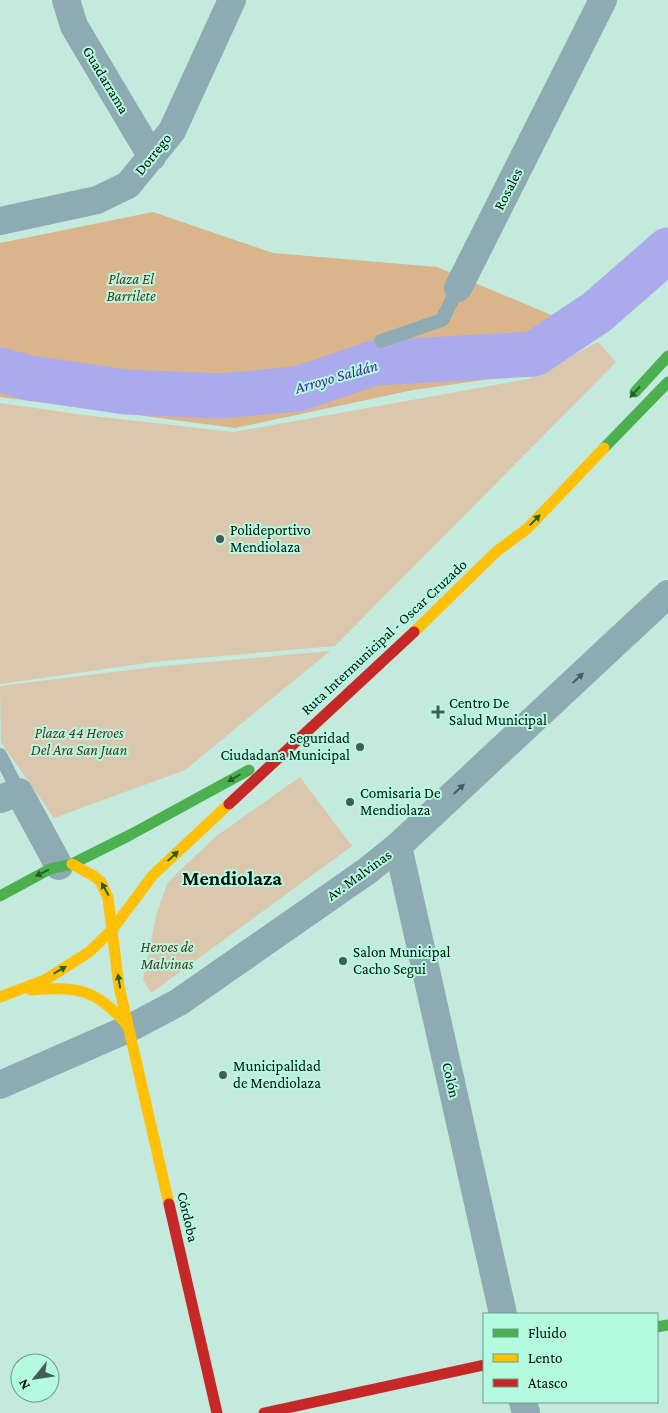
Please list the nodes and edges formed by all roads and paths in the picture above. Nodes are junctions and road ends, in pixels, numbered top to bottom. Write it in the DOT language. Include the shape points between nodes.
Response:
graph roads {
  1 [pos="66,0"];
  2 [pos="232,0"];
  3 [pos="603,0"];
  4 [pos="152,157"];
  5 [pos="0,222"];
  6 [pos="458,288"];
  7 [pos="381,341"];
  8 [pos="668,356"];
  9 [pos="668,382"];
  10 [pos="629,399"];
  11 [pos="518,520"];
  12 [pos="497,550"];
  13 [pos="668,594"];
  14 [pos="291,745"];
  15 [pos="0,755"];
  16 [pos="9,795"];
  17 [pos="398,846"];
  18 [pos="65,865"];
  19 [pos="0,896"];
  20 [pos="112,931"];
  21 [pos="22,990"];
  22 [pos="1,997"];
  23 [pos="130,1028"];
  24 [pos="0,1085"];
  25 [pos="503,1313"];
  26 [pos="483,1365"];
  27 [pos="217,1413"];
  28 [pos="264,1413"];
  1 -- 4 [label="street, Guadarrama" via="74,26"];
  2 -- 4 [label="street, Dorrego" via="172,131"];
  3 -- 6 [label="street, Rosales"];
  4 -- 5 [label="street, Dorrego" via="128,185 98,200"];
  6 -- 7 [label="lane, Rosales" via="442,320"];
  8 -- 10 [label="main road, one-way"];
  12 -- 9 [label="main road, Ruta Intermunicipal - Oscar Cruzado, one-way" via="528,528"];
  11 -- 12 [label="main road, Ruta Intermunicipal - Oscar Cruzado"];
  12 -- 14 [label="main road, Ruta Intermunicipal - Oscar Cruzado" via="382,663"];
  17 -- 13 [label="street, Av. Malvinas, one-way"];
  14 -- 18 [label="main road, Ruta Intermunicipal - Oscar Cruzado, one-way" via="176,810"];
  20 -- 14 [label="main road, Ruta Intermunicipal - Oscar Cruzado, one-way" via="152,875"];
  15 -- 16 [label="lane"];
  16 -- 18 [label="street"];
  17 -- 23 [label="street, Av. Malvinas" via="179,1002"];
  17 -- 25 [label="street, Colón"];
  18 -- 19 [label="main road, Ruta Intermunicipal - Oscar Cruzado, one-way"];
  20 -- 18 [label="main road, one-way" via="111,902 106,888 87,870"];
  21 -- 20 [label="main road, Ruta Intermunicipal - Oscar Cruzado, one-way" via="73,963"];
  23 -- 20 [label="main road, Córdoba, one-way" via="119,986"];
  21 -- 22 [label="main road, Ruta Intermunicipal - Oscar Cruzado"];
  21 -- 23 [label="main road" via="81,988 112,1006"];
  23 -- 24 [label="street, Av. Malvinas"];
  23 -- 27 [label="main road, Córdoba"];
  26 -- 28 [label="main road"];
}
